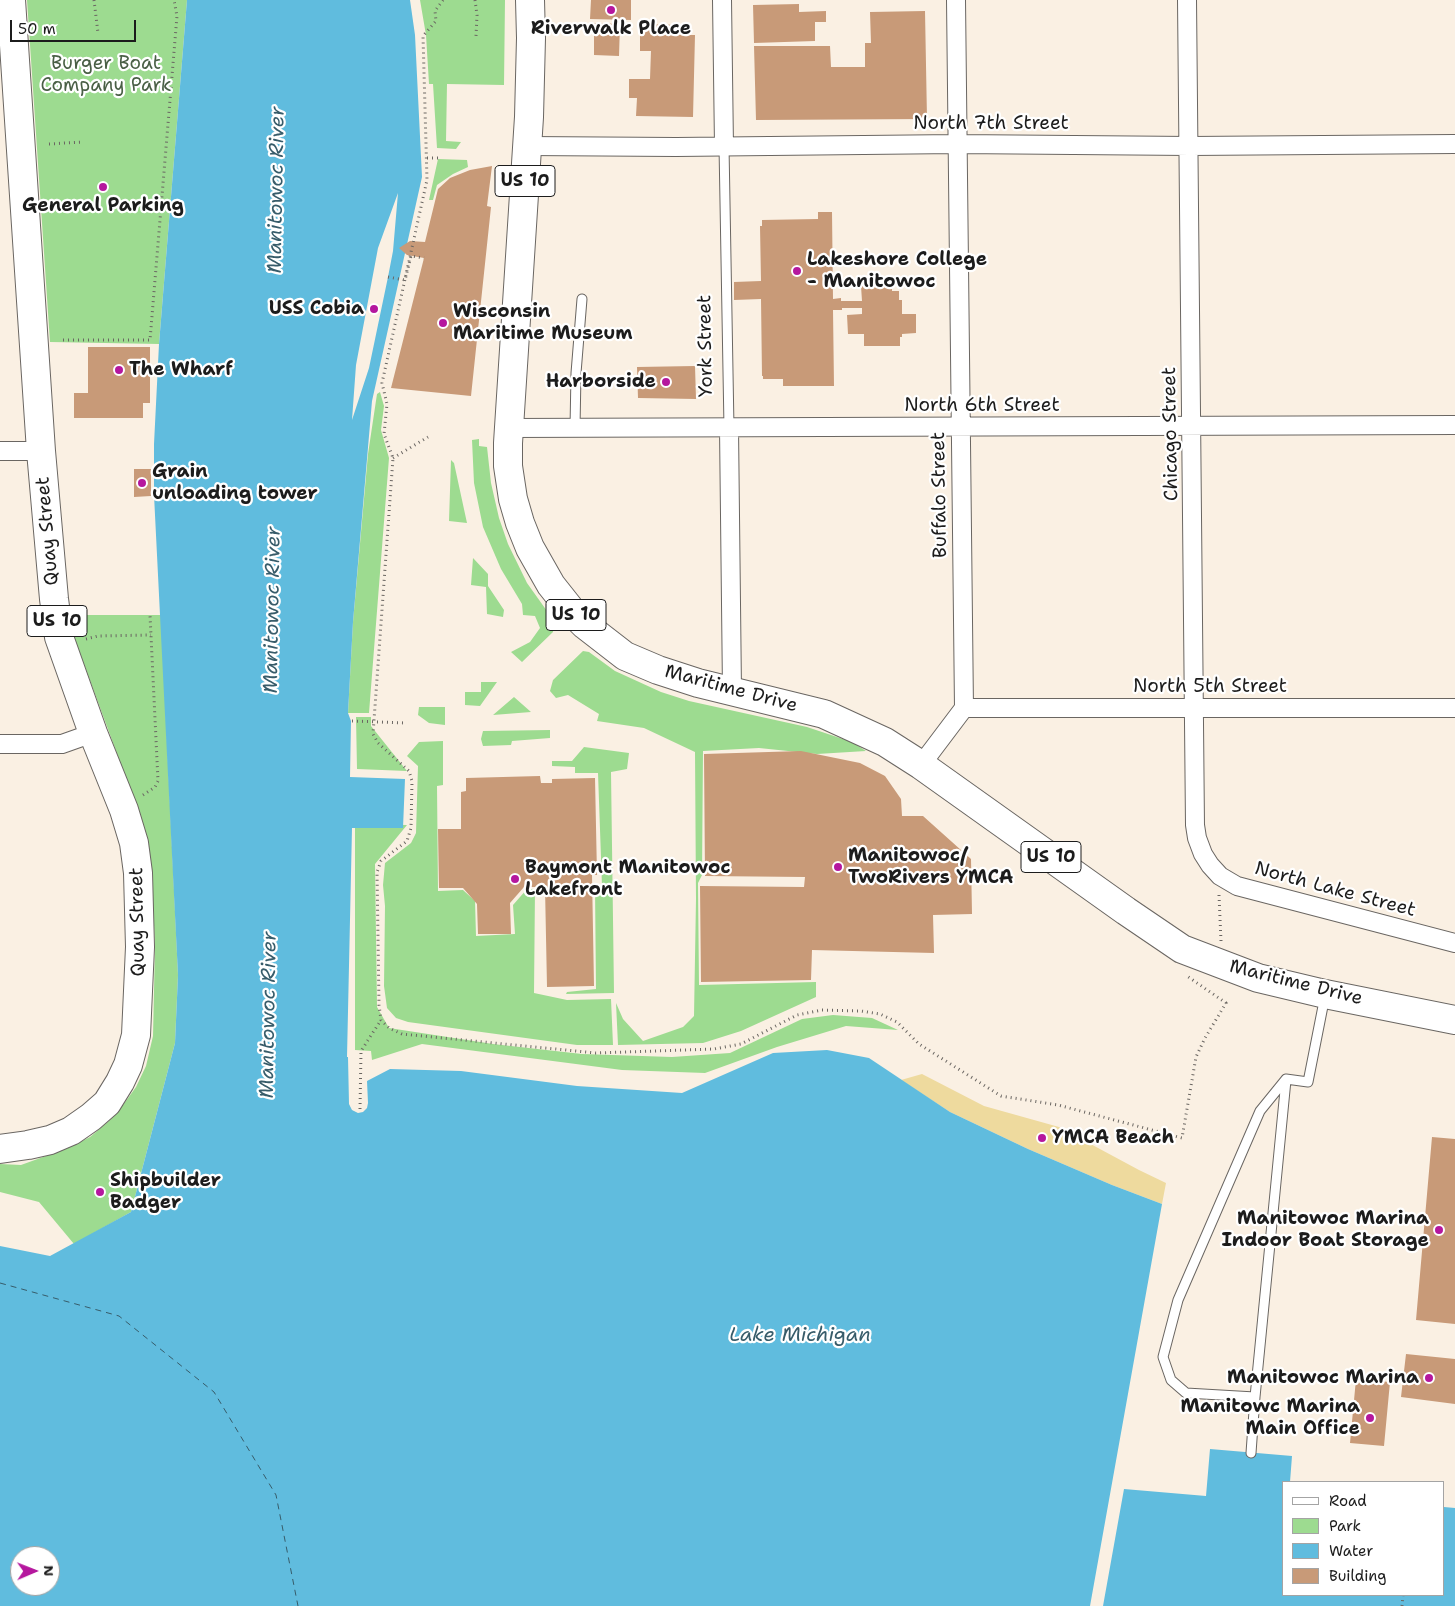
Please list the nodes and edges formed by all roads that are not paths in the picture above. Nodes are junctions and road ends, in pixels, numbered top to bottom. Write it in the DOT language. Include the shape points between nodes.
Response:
graph roads {
  1 [pos="11,0"];
  2 [pos="530,0"];
  3 [pos="722,0"];
  4 [pos="956,0"];
  5 [pos="1188,0"];
  6 [pos="957,144"];
  7 [pos="1455,144"];
  8 [pos="528,146"];
  9 [pos="724,146"];
  10 [pos="1190,146"];
  11 [pos="582,299"];
  12 [pos="1455,425"];
  13 [pos="960,427"];
  14 [pos="1192,427"];
  15 [pos="509,428"];
  16 [pos="574,428"];
  17 [pos="729,428"];
  18 [pos="0,451"];
  19 [pos="41,451"];
  20 [pos="732,691"];
  21 [pos="964,708"];
  22 [pos="1455,708"];
  23 [pos="1195,709"];
  24 [pos="94,733"];
  25 [pos="0,744"];
  26 [pos="921,765"];
  27 [pos="1210,865"];
  28 [pos="1455,943"];
  29 [pos="1325,994"];
  30 [pos="1455,1020"];
  31 [pos="1286,1079"];
  32 [pos="0,1149"];
  33 [pos="1255,1397"];
  34 [pos="1251,1453"];
  1 -- 19 [label="main road, Quay Street / US 10"];
  2 -- 8 [label="main road, Maritime Drive / US 10"];
  3 -- 9 [label="street, York Street"];
  4 -- 6 [label="street, Buffalo Street"];
  5 -- 10 [label="street, Chicago Street"];
  6 -- 9 [label="street, North 7th Street"];
  6 -- 10 [label="street, North 7th Street"];
  6 -- 13 [label="street, Buffalo Street"];
  7 -- 10 [label="street, North 7th Street"];
  8 -- 9 [label="street, North 7th Street"];
  8 -- 15 [label="main road, Maritime Drive / US 10"];
  9 -- 17 [label="lane, York Street"];
  10 -- 14 [label="street, Chicago Street"];
  11 -- 16 [label="lane"];
  12 -- 14 [label="street, North 6th Street"];
  13 -- 14 [label="street, North 6th Street"];
  13 -- 17 [label="street, North 6th Street"];
  13 -- 21 [label="street, Buffalo Street"];
  14 -- 23 [label="street, Chicago Street"];
  15 -- 16 [label="street, North 6th Street"];
  15 -- 20 [label="main road, Maritime Drive / US 10" via="509,478 520,523 536,560 558,595 585,625 626,656 658,670"];
  16 -- 17 [label="street, North 6th Street"];
  17 -- 20 [label="street, York Street"];
  18 -- 19 [label="street"];
  19 -- 24 [label="main road, Quay Street / US 10" via="60,637"];
  20 -- 26 [label="main road, Maritime Drive / US 10" via="824,714 869,734"];
  21 -- 23 [label="street, North 5th Street"];
  21 -- 26 [label="street"];
  22 -- 23 [label="street, North 5th Street"];
  23 -- 27 [label="street, Chicago Street" via="1195,825 1203,854"];
  24 -- 25 [label="street" via="62,744"];
  24 -- 32 [label="main road, Quay Street / US 10" via="134,843 140,947 136,1035 120,1082 107,1103 91,1117 71,1132 50,1140"];
  26 -- 29 [label="main road, Maritime Drive / US 10" via="1182,949 1258,978"];
  27 -- 28 [label="street, North Lake Street" via="1220,876 1237,886"];
  29 -- 30 [label="main road, Maritime Drive / US 10"];
  29 -- 31 [label="lane" via="1308,1082"];
  31 -- 33 [label="lane"];
  31 -- 33 [label="lane" via="1260,1111 1178,1300 1164,1357 1171,1380 1186,1394"];
  33 -- 34 [label="lane"];
}
